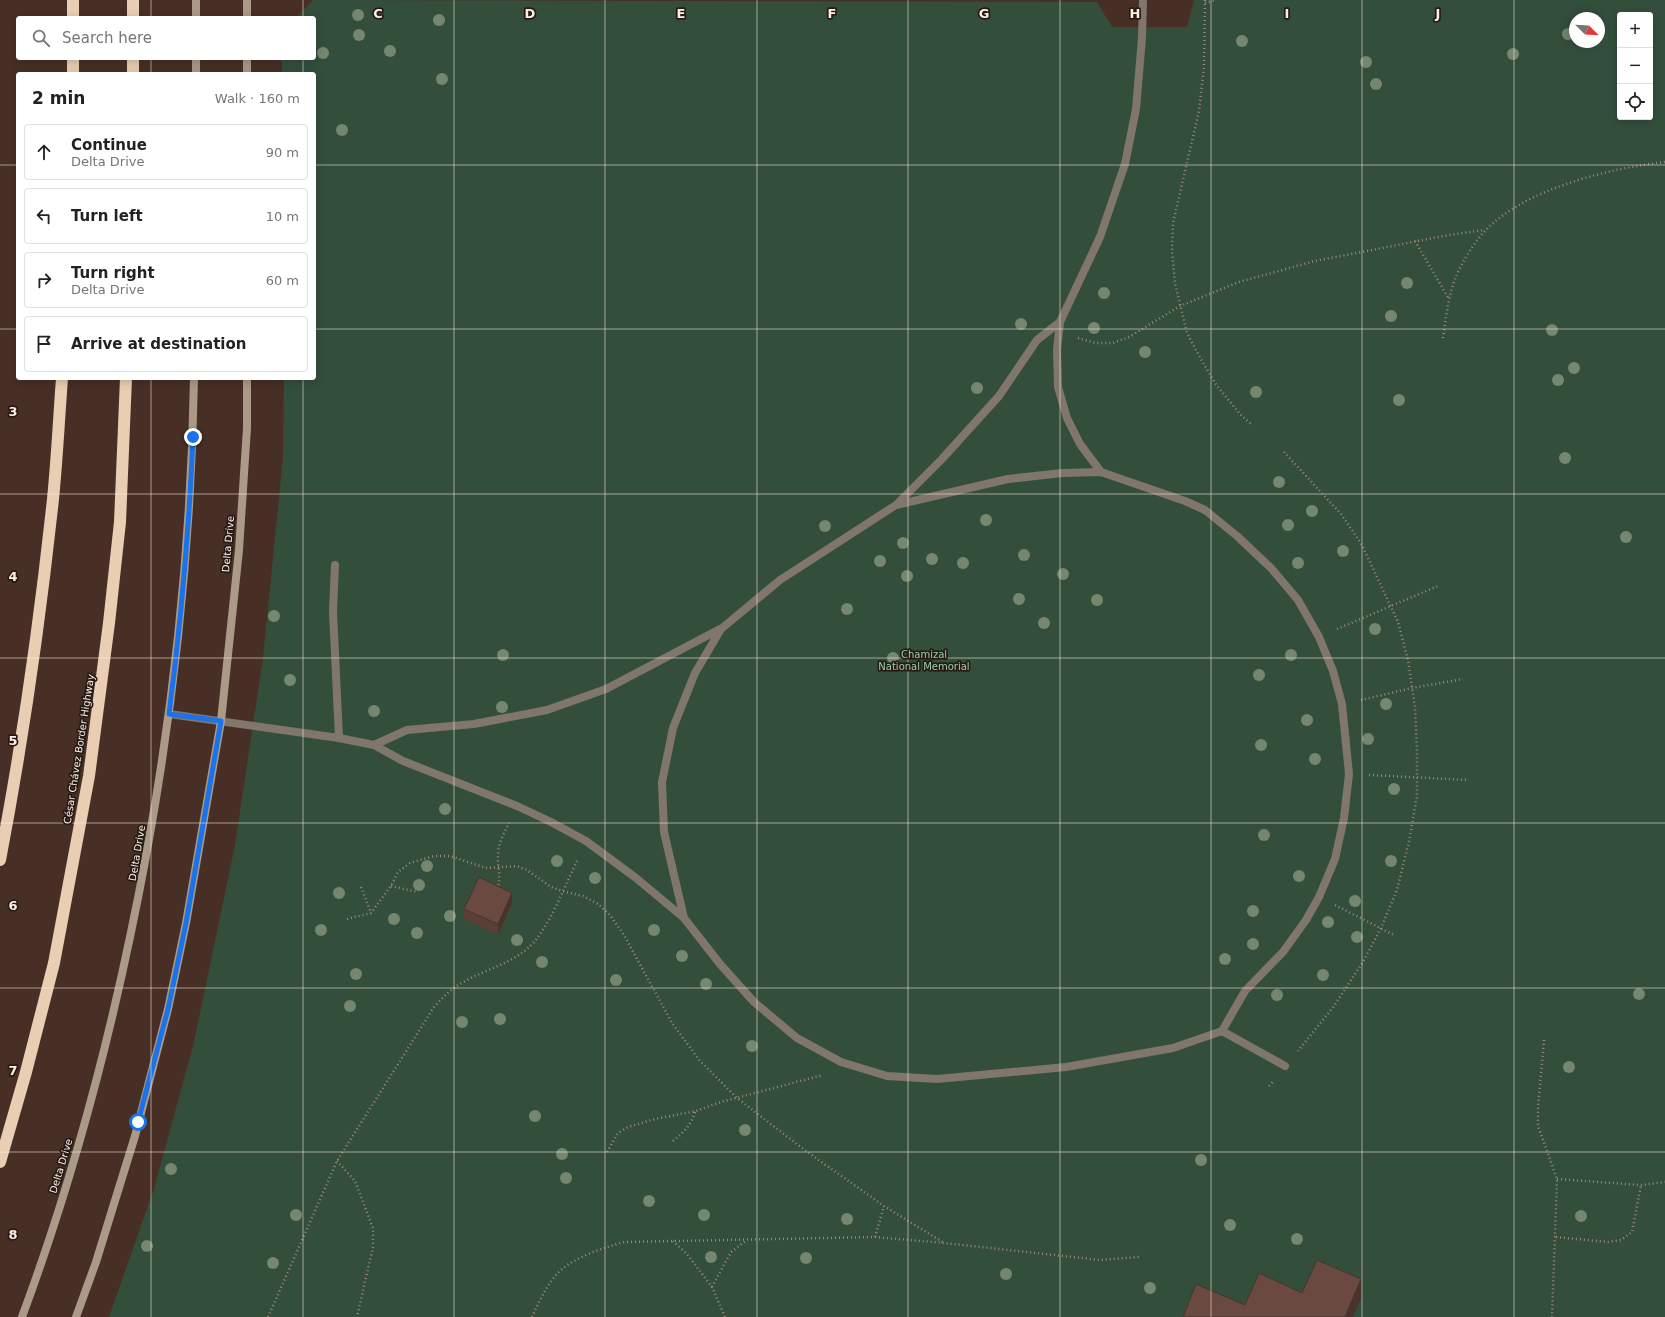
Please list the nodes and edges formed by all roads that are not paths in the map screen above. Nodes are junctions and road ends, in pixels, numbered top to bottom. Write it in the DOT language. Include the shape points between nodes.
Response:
graph roads {
  1 [pos="73,0"];
  2 [pos="133,0"];
  3 [pos="196,0"];
  4 [pos="247,0"];
  5 [pos="1143,0"];
  6 [pos="73,16"];
  7 [pos="133,16"];
  8 [pos="196,16"];
  9 [pos="247,16"];
  10 [pos="73,60"];
  11 [pos="133,60"];
  12 [pos="196,60"];
  13 [pos="247,60"];
  14 [pos="73,72"];
  15 [pos="133,72"];
  16 [pos="196,72"];
  17 [pos="247,72"];
  18 [pos="1060,322"];
  19 [pos="62,380"];
  20 [pos="126,380"];
  21 [pos="194,380"];
  22 [pos="247,380"];
  23 [pos="1101,472"];
  24 [pos="896,505"];
  25 [pos="335,565"];
  26 [pos="721,629"];
  27 [pos="169,714"];
  28 [pos="221,721"];
  29 [pos="339,738"];
  30 [pos="374,745"];
  31 [pos="0,860"];
  32 [pos="684,918"];
  33 [pos="1222,1031"];
  34 [pos="1285,1066"];
  35 [pos="0,1162"];
  36 [pos="22,1317"];
  37 [pos="76,1317"];
  1 -- 6 [label="highway"];
  2 -- 7 [label="highway"];
  3 -- 8 [label="main road"];
  4 -- 9 [label="main road"];
  5 -- 18 [label="street" via="1136,109 1125,164 1100,237"];
  10 -- 14 [label="highway"];
  11 -- 15 [label="highway"];
  12 -- 16 [label="main road"];
  13 -- 17 [label="main road"];
  18 -- 23 [label="street" via="1057,350 1058,387 1067,418 1080,444"];
  18 -- 24 [label="street" via="1037,340 999,396"];
  19 -- 31 [label="highway" via="53,498 35,648"];
  20 -- 35 [label="highway, César Chávez Border Highway" via="120,522 89,776 54,963"];
  21 -- 27 [label="main road, Delta Drive" via="190,500 177,659"];
  22 -- 28 [label="main road, Delta Drive" via="247,428 239,550"];
  23 -- 24 [label="street" via="1008,478"];
  23 -- 33 [label="street" via="1205,510 1271,568 1298,600 1319,636 1333,670 1342,704 1348,774 1344,818 1335,858 1319,897 1306,920 1283,952 1245,991"];
  24 -- 26 [label="street" via="780,580"];
  25 -- 29 [label="street" via="333,612"];
  26 -- 30 [label="street" via="606,689 547,710 474,724 407,730"];
  26 -- 32 [label="street" via="695,673 673,728 662,782 664,832"];
  27 -- 28 [label="street"];
  27 -- 36 [label="main road, Delta Drive" via="147,855 114,1012 84,1129"];
  28 -- 29 [label="street"];
  28 -- 37 [label="main road, Delta Drive" via="186,923 168,1009 135,1136"];
  29 -- 30 [label="street"];
  30 -- 32 [label="street" via="403,761 517,806 586,842 636,878"];
  32 -- 33 [label="street" via="754,1002 797,1038 841,1062 887,1076 937,1079 1066,1067 1173,1048"];
  33 -- 34 [label="street"];
}
